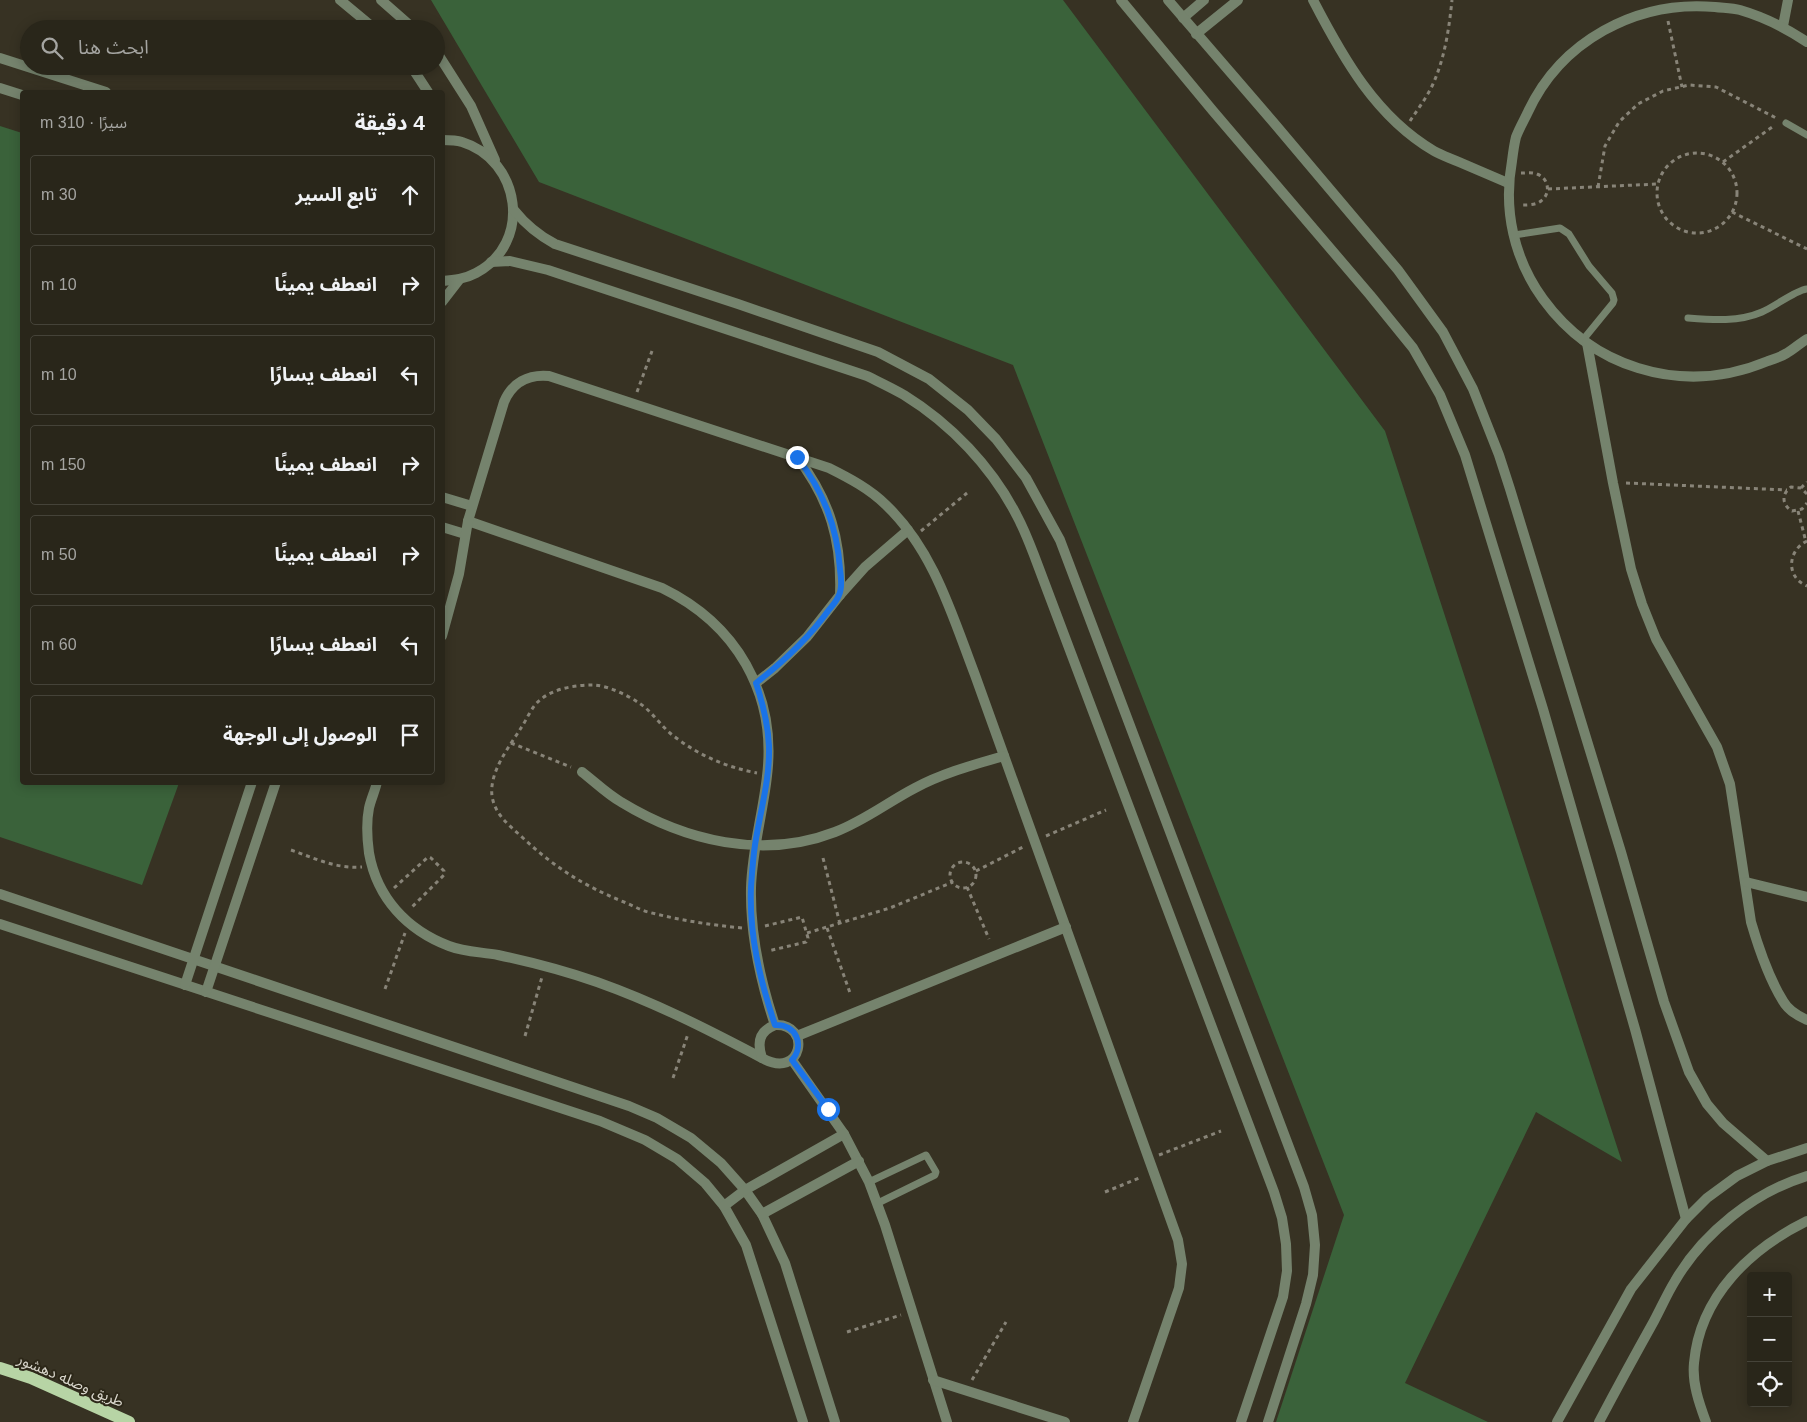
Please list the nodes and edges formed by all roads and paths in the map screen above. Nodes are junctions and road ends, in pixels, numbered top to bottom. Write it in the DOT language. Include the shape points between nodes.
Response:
graph roads {
  1 [pos="340,0"];
  2 [pos="381,0"];
  3 [pos="1121,0"];
  4 [pos="1168,0"];
  5 [pos="1204,0"];
  6 [pos="1238,0"];
  7 [pos="1313,0"];
  8 [pos="1452,0"];
  9 [pos="1788,0"];
  10 [pos="1665,9"];
  11 [pos="1183,18"];
  12 [pos="364,20"];
  13 [pos="404,20"];
  14 [pos="1783,26"];
  15 [pos="1196,34"];
  16 [pos="1807,42"];
  17 [pos="0,58"];
  18 [pos="20,64"];
  19 [pos="445,64"];
  20 [pos="53,75"];
  21 [pos="418,75"];
  22 [pos="1682,87"];
  23 [pos="0,88"];
  24 [pos="100,90"];
  25 [pos="427,90"];
  26 [pos="20,94"];
  27 [pos="1786,123"];
  28 [pos="1405,130"];
  29 [pos="1807,135"];
  30 [pos="445,137"];
  31 [pos="1723,162"];
  32 [pos="496,163"];
  33 [pos="1509,178"];
  34 [pos="1658,184"];
  35 [pos="1598,187"];
  36 [pos="1548,188"];
  37 [pos="1509,207"];
  38 [pos="514,210"];
  39 [pos="1732,212"];
  40 [pos="1514,235"];
  41 [pos="1807,249"];
  42 [pos="492,262"];
  43 [pos="459,280"];
  44 [pos="445,281"];
  45 [pos="1807,289"];
  46 [pos="445,298"];
  47 [pos="1688,318"];
  48 [pos="1807,339"];
  49 [pos="1585,342"];
  50 [pos="652,350"];
  51 [pos="632,404"];
  52 [pos="797,457"];
  53 [pos="1807,482"];
  54 [pos="1613,483"];
  55 [pos="1801,488"];
  56 [pos="1787,490"];
  57 [pos="967,493"];
  58 [pos="1807,494"];
  59 [pos="445,498"];
  60 [pos="1807,503"];
  61 [pos="472,506"];
  62 [pos="1798,511"];
  63 [pos="468,521"];
  64 [pos="445,528"];
  65 [pos="911,533"];
  66 [pos="465,534"];
  67 [pos="1806,541"];
  68 [pos="1807,586"];
  69 [pos="840,595"];
  70 [pos="445,625"];
  71 [pos="756,683"];
  72 [pos="511,743"];
  73 [pos="1004,756"];
  74 [pos="582,772"];
  75 [pos="251,785"];
  76 [pos="275,785"];
  77 [pos="376,785"];
  78 [pos="1106,810"];
  79 [pos="1034,840"];
  80 [pos="754,846"];
  81 [pos="291,850"];
  82 [pos="823,858"];
  83 [pos="372,866"];
  84 [pos="976,871"];
  85 [pos="952,882"];
  86 [pos="1746,882"];
  87 [pos="967,887"];
  88 [pos="0,894"];
  89 [pos="385,897"];
  90 [pos="1807,897"];
  91 [pos="405,920"];
  92 [pos="0,924"];
  93 [pos="840,924"];
  94 [pos="1066,927"];
  95 [pos="827,928"];
  96 [pos="752,929"];
  97 [pos="807,933"];
  98 [pos="989,939"];
  99 [pos="756,954"];
  100 [pos="194,960"];
  101 [pos="214,966"];
  102 [pos="545,967"];
  103 [pos="185,985"];
  104 [pos="385,989"];
  105 [pos="206,992"];
  106 [pos="850,993"];
  107 [pos="1807,1020"];
  108 [pos="692,1021"];
  109 [pos="775,1025"];
  110 [pos="525,1036"];
  111 [pos="797,1036"];
  112 [pos="762,1058"];
  113 [pos="792,1060"];
  114 [pos="673,1078"];
  115 [pos="1221,1131"];
  116 [pos="844,1134"];
  117 [pos="1807,1148"];
  118 [pos="1150,1158"];
  119 [pos="859,1161"];
  120 [pos="1767,1161"];
  121 [pos="1154,1172"];
  122 [pos="1807,1176"];
  123 [pos="869,1182"];
  124 [pos="745,1190"];
  125 [pos="1105,1192"];
  126 [pos="878,1203"];
  127 [pos="724,1206"];
  128 [pos="762,1214"];
  129 [pos="1686,1219"];
  130 [pos="1807,1220"];
  131 [pos="912,1311"];
  132 [pos="1006,1322"];
  133 [pos="847,1332"];
  134 [pos="0,1368"];
  135 [pos="934,1380"];
  136 [pos="965,1390"];
  137 [pos="129,1422"];
  138 [pos="803,1422"];
  139 [pos="835,1422"];
  140 [pos="947,1422"];
  141 [pos="1065,1422"];
  142 [pos="1134,1422"];
  143 [pos="1241,1422"];
  144 [pos="1268,1422"];
  145 [pos="1557,1422"];
  146 [pos="1599,1422"];
  147 [pos="1706,1422"];
  1 -- 12 [label="street"];
  2 -- 13 [label="street"];
  3 -- 129 [label="street" via="1370,295 1412,348 1440,395 1464,455 1543,709 1636,1029"];
  4 -- 11 [label="street"];
  5 -- 11 [label="street"];
  6 -- 15 [label="street"];
  7 -- 28 [label="street" via="1354,73"];
  8 -- 28 [label="path" via="1444,56 1432,85"];
  9 -- 14 [label="street"];
  10 -- 14 [label="street" via="1692,5 1739,10"];
  10 -- 22 [label="path"];
  10 -- 33 [label="street" via="1646,12 1603,29 1565,58 1536,94 1516,137"];
  11 -- 15 [label="street"];
  14 -- 16 [label="street"];
  15 -- 120 [label="street" via="1398,270 1443,332 1473,389 1510,489 1664,1002 1689,1072 1707,1104 1723,1123"];
  17 -- 18 [label="street"];
  19 -- 32 [label="street" via="471,106"];
  20 -- 24 [label="street"];
  21 -- 25 [label="street"];
  22 -- 31 [label="path" via="1716,87 1781,121"];
  22 -- 35 [label="path" via="1662,91 1638,104 1619,122 1605,146"];
  23 -- 26 [label="street"];
  27 -- 29 [label="lane"];
  28 -- 33 [label="street" via="1434,151"];
  30 -- 32 [label="street" via="483,152"];
  31 -- 34 [label="path" via="1706,154 1686,154 1670,164"];
  31 -- 39 [label="path" via="1737,186"];
  32 -- 38 [label="street" via="506,177"];
  33 -- 36 [label="path" via="1538,174 1546,180"];
  33 -- 37 [label="street"];
  34 -- 35 [label="path"];
  34 -- 39 [label="path" via="1658,199 1665,216 1689,232 1708,231"];
  35 -- 36 [label="path"];
  36 -- 37 [label="path" via="1540,202"];
  37 -- 40 [label="street"];
  38 -- 42 [label="street" via="511,229"];
  38 -- 144 [label="street" via="525,224 555,244 878,352 929,379 968,410 1026,478 1060,540 1304,1187 1312,1216 1315,1245 1313,1275"];
  39 -- 41 [label="path"];
  40 -- 49 [label="street" via="1518,254 1534,287 1555,316"];
  40 -- 49 [label="lane" via="1565,230 1612,293 1613,303"];
  42 -- 43 [label="street"];
  42 -- 143 [label="street" via="510,261 548,270 867,376 904,395 938,419 969,448 996,481 1034,555 1282,1218 1287,1271 1283,1297"];
  43 -- 44 [label="street"];
  43 -- 46 [label="street"];
  45 -- 47 [label="lane" via="1760,313 1725,320"];
  48 -- 49 [label="street" via="1785,354 1746,371 1703,378 1660,375 1619,362"];
  49 -- 54 [label="street"];
  50 -- 51 [label="path"];
  51 -- 52 [label="street"];
  51 -- 61 [label="street" via="549,376 533,376 518,383 504,402"];
  52 -- 65 [label="street" via="829,468 859,484 886,504"];
  52 -- 69 [label="street" via="821,492 836,532"];
  53 -- 55 [label="path"];
  54 -- 56 [label="path"];
  54 -- 86 [label="street" via="1631,568 1645,613 1673,672 1717,747 1730,784"];
  55 -- 56 [label="path" via="1796,486"];
  55 -- 58 [label="path"];
  56 -- 62 [label="path" via="1785,504 1792,511"];
  57 -- 65 [label="path"];
  59 -- 61 [label="street"];
  60 -- 62 [label="path"];
  61 -- 63 [label="street"];
  62 -- 67 [label="path"];
  63 -- 66 [label="street"];
  63 -- 71 [label="street" via="680,596 725,633"];
  64 -- 66 [label="street"];
  65 -- 69 [label="street" via="879,554"];
  65 -- 73 [label="street" via="929,560 943,591"];
  66 -- 70 [label="street" via="459,574"];
  67 -- 68 [label="path" via="1794,551 1791,566 1796,579"];
  69 -- 71 [label="street" via="807,637"];
  71 -- 80 [label="street" via="769,748"];
  72 -- 74 [label="path"];
  73 -- 79 [label="street"];
  73 -- 80 [label="street" via="936,778 835,833 814,839"];
  74 -- 80 [label="street" via="620,801 661,824 707,839"];
  75 -- 100 [label="street"];
  76 -- 101 [label="street"];
  77 -- 83 [label="street" via="367,828"];
  78 -- 79 [label="path"];
  79 -- 84 [label="path"];
  79 -- 94 [label="street"];
  80 -- 96 [label="street"];
  81 -- 83 [label="path" via="341,867"];
  82 -- 93 [label="path"];
  83 -- 89 [label="street"];
  84 -- 85 [label="path" via="967,862 958,863 950,873"];
  84 -- 87 [label="path" via="976,880"];
  85 -- 87 [label="path" via="960,888"];
  85 -- 93 [label="path" via="890,908"];
  86 -- 90 [label="street"];
  86 -- 107 [label="street" via="1751,922 1776,987 1796,1015"];
  87 -- 98 [label="path"];
  88 -- 100 [label="street"];
  89 -- 91 [label="street"];
  89 -- 91 [label="path" via="428,857 444,871 444,876"];
  91 -- 102 [label="street" via="427,936 451,947"];
  91 -- 104 [label="path"];
  92 -- 103 [label="street"];
  93 -- 95 [label="path"];
  94 -- 111 [label="street"];
  94 -- 118 [label="street"];
  95 -- 97 [label="path"];
  95 -- 106 [label="path"];
  96 -- 97 [label="path" via="802,917"];
  96 -- 99 [label="street"];
  97 -- 99 [label="path" via="806,942"];
  99 -- 109 [label="street"];
  100 -- 101 [label="street"];
  100 -- 103 [label="street"];
  101 -- 105 [label="street"];
  101 -- 124 [label="street" via="629,1106 691,1138 721,1163"];
  102 -- 108 [label="street" via="595,982"];
  102 -- 110 [label="path"];
  103 -- 105 [label="street"];
  105 -- 127 [label="street" via="600,1121 645,1140 676,1159 705,1183"];
  108 -- 112 [label="street"];
  108 -- 114 [label="path"];
  109 -- 111 [label="street" via="787,1027"];
  109 -- 112 [label="street" via="760,1038"];
  111 -- 113 [label="street" via="798,1049"];
  112 -- 113 [label="street" via="780,1065"];
  113 -- 116 [label="street"];
  115 -- 118 [label="path"];
  116 -- 119 [label="street"];
  116 -- 124 [label="street"];
  117 -- 120 [label="street"];
  118 -- 121 [label="street"];
  119 -- 123 [label="street"];
  119 -- 128 [label="street"];
  120 -- 129 [label="street" via="1737,1176 1707,1198"];
  121 -- 125 [label="path"];
  121 -- 142 [label="street" via="1178,1240 1181,1276"];
  122 -- 146 [label="street" via="1765,1194 1736,1213 1694,1255 1676,1280"];
  123 -- 126 [label="street"];
  123 -- 126 [label="lane" via="924,1155 928,1155 936,1172 935,1176"];
  124 -- 127 [label="street"];
  124 -- 128 [label="street"];
  126 -- 131 [label="street"];
  127 -- 138 [label="street" via="746,1245"];
  128 -- 139 [label="street" via="785,1262"];
  129 -- 145 [label="street" via="1631,1290"];
  130 -- 147 [label="street" via="1758,1250 1713,1300 1699,1331 1694,1364 1697,1397"];
  131 -- 133 [label="path"];
  131 -- 135 [label="street"];
  132 -- 136 [label="path"];
  134 -- 137 [label="main road, طريق وصله دهشور" via="31,1378"];
  135 -- 136 [label="street"];
  135 -- 140 [label="street"];
  136 -- 141 [label="street"];
}
